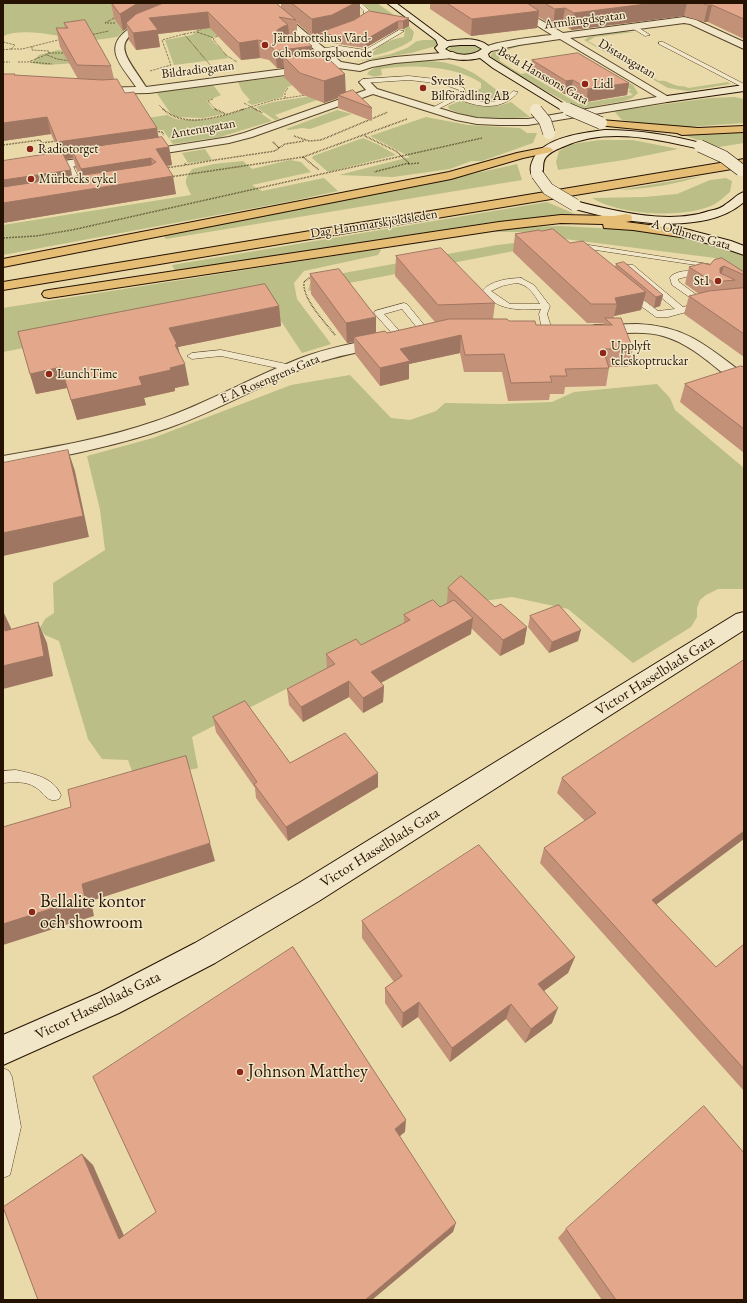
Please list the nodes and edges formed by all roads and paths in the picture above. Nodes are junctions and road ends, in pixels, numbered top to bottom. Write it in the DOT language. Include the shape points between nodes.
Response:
graph roads {
  1 [pos="280,3"];
  2 [pos="358,3"];
  3 [pos="391,3"];
  4 [pos="504,7"];
  5 [pos="162,16"];
  6 [pos="411,18"];
  7 [pos="352,25"];
  8 [pos="634,27"];
  9 [pos="204,28"];
  10 [pos="115,29"];
  11 [pos="401,31"];
  12 [pos="195,32"];
  13 [pos="339,32"];
  14 [pos="184,34"];
  15 [pos="219,34"];
  16 [pos="647,35"];
  17 [pos="84,36"];
  18 [pos="561,37"];
  19 [pos="64,38"];
  20 [pos="214,38"];
  21 [pos="3,42"];
  22 [pos="307,42"];
  23 [pos="465,42"];
  24 [pos="519,42"];
  25 [pos="477,43"];
  26 [pos="661,43"];
  27 [pos="32,46"];
  28 [pos="744,46"];
  29 [pos="442,47"];
  30 [pos="11,49"];
  31 [pos="3,50"];
  32 [pos="320,50"];
  33 [pos="485,51"];
  34 [pos="48,53"];
  35 [pos="69,53"];
  36 [pos="290,54"];
  37 [pos="47,55"];
  38 [pos="456,56"];
  39 [pos="600,59"];
  40 [pos="395,60"];
  41 [pos="75,61"];
  42 [pos="586,61"];
  43 [pos="3,62"];
  44 [pos="10,62"];
  45 [pos="18,62"];
  46 [pos="28,62"];
  47 [pos="557,62"];
  48 [pos="52,64"];
  49 [pos="239,65"];
  50 [pos="338,65"];
  51 [pos="211,66"];
  52 [pos="478,66"];
  53 [pos="526,67"];
  54 [pos="360,68"];
  55 [pos="132,73"];
  56 [pos="363,81"];
  57 [pos="435,81"];
  58 [pos="445,82"];
  59 [pos="744,87"];
  60 [pos="84,90"];
  61 [pos="146,90"];
  62 [pos="373,91"];
  63 [pos="312,94"];
  64 [pos="518,95"];
  65 [pos="459,96"];
  66 [pos="218,97"];
  67 [pos="667,99"];
  68 [pos="244,103"];
  69 [pos="252,106"];
  70 [pos="432,110"];
  71 [pos="227,114"];
  72 [pos="409,118"];
  73 [pos="601,123"];
  74 [pos="744,129"];
  75 [pos="154,131"];
  76 [pos="697,131"];
  77 [pos="644,135"];
  78 [pos="364,136"];
  79 [pos="542,137"];
  80 [pos="484,138"];
  81 [pos="14,141"];
  82 [pos="59,141"];
  83 [pos="42,143"];
  84 [pos="14,144"];
  85 [pos="3,145"];
  86 [pos="174,149"];
  87 [pos="549,149"];
  88 [pos="736,151"];
  89 [pos="129,155"];
  90 [pos="521,156"];
  91 [pos="115,157"];
  92 [pos="303,157"];
  93 [pos="402,157"];
  94 [pos="694,158"];
  95 [pos="69,164"];
  96 [pos="186,165"];
  97 [pos="55,166"];
  98 [pos="163,168"];
  99 [pos="743,169"];
  100 [pos="319,170"];
  101 [pos="3,174"];
  102 [pos="170,177"];
  103 [pos="559,181"];
  104 [pos="532,182"];
  105 [pos="503,190"];
  106 [pos="81,191"];
  107 [pos="744,198"];
  108 [pos="632,218"];
  109 [pos="552,221"];
  110 [pos="687,234"];
  111 [pos="3,238"];
  112 [pos="148,248"];
  113 [pos="744,251"];
  114 [pos="588,259"];
  115 [pos="3,263"];
  116 [pos="630,267"];
  117 [pos="3,272"];
  118 [pos="318,272"];
  119 [pos="704,278"];
  120 [pos="744,283"];
  121 [pos="3,286"];
  122 [pos="625,289"];
  123 [pos="35,296"];
  124 [pos="546,306"];
  125 [pos="682,310"];
  126 [pos="531,330"];
  127 [pos="562,330"];
  128 [pos="433,332"];
  129 [pos="401,338"];
  130 [pos="346,350"];
  131 [pos="192,356"];
  132 [pos="291,368"];
  133 [pos="744,382"];
  134 [pos="3,462"];
  135 [pos="744,620"];
  136 [pos="3,777"];
  137 [pos="54,795"];
  138 [pos="3,1050"];
  139 [pos="3,1077"];
  140 [pos="3,1168"];
  1 -- 22 [label="street" via="275,11"];
  2 -- 7 [label="lane" via="367,14 365,18"];
  3 -- 6 [label="street, Beda Hanssons Gata"];
  4 -- 18 [label="street, Distansgatan" via="515,9"];
  5 -- 55 [label="street" via="133,29 120,42 119,50"];
  6 -- 23 [label="street, Beda Hanssons Gata"];
  6 -- 29 [label="street, Beda Hanssons Gata" via="439,38 443,42"];
  8 -- 16 [label="lane"];
  8 -- 18 [label="street, Armlängdsgatan"];
  8 -- 28 [label="street, Armlängdsgatan" via="688,20"];
  9 -- 12 [label="path"];
  10 -- 17 [label="path"];
  11 -- 32 [label="lane" via="367,51 340,48"];
  12 -- 14 [label="path"];
  12 -- 20 [label="path"];
  13 -- 22 [label="lane"];
  14 -- 51 [label="path"];
  14 -- 55 [label="path" via="162,40 171,66"];
  15 -- 20 [label="path"];
  18 -- 24 [label="street, Armlängdsgatan"];
  18 -- 39 [label="street, Distansgatan"];
  19 -- 27 [label="path"];
  20 -- 49 [label="path" via="226,55"];
  21 -- 30 [label="path" via="16,45"];
  22 -- 32 [label="street"];
  23 -- 25 [label="street, Beda Hanssons Gata"];
  23 -- 29 [label="street, Beda Hanssons Gata" via="451,42"];
  24 -- 25 [label="street, Armlängdsgatan"];
  24 -- 33 [label="street, Armlängdsgatan"];
  25 -- 33 [label="street, Beda Hanssons Gata"];
  26 -- 59 [label="lane"];
  27 -- 30 [label="path"];
  27 -- 34 [label="path" via="32,50 49,51"];
  29 -- 38 [label="street, Beda Hanssons Gata" via="443,52"];
  29 -- 40 [label="street, Bildradiogatan"];
  30 -- 31 [label="path"];
  32 -- 36 [label="lane"];
  32 -- 50 [label="street"];
  33 -- 38 [label="street, Beda Hanssons Gata" via="474,56"];
  33 -- 73 [label="street, Beda Hanssons Gata, bridge" via="485,58 496,66 564,107"];
  34 -- 35 [label="path"];
  34 -- 37 [label="path"];
  37 -- 41 [label="path"];
  37 -- 46 [label="path"];
  38 -- 40 [label="street, Bildradiogatan"];
  38 -- 52 [label="street, Beda Hanssons Gata"];
  39 -- 42 [label="lane"];
  39 -- 67 [label="street, Distansgatan"];
  40 -- 54 [label="street, Bildradiogatan"];
  43 -- 44 [label="path"];
  45 -- 46 [label="path"];
  46 -- 48 [label="path"];
  47 -- 53 [label="lane"];
  50 -- 54 [label="street, Bildradiogatan"];
  50 -- 61 [label="street, Bildradiogatan"];
  54 -- 56 [label="street" via="359,73"];
  55 -- 61 [label="street"];
  56 -- 57 [label="lane" via="409,78"];
  56 -- 62 [label="street"];
  58 -- 65 [label="lane" via="462,89 463,94"];
  59 -- 67 [label="street"];
  60 -- 61 [label="street, Bildradiogatan"];
  61 -- 71 [label="path" via="164,111 176,118 206,119"];
  62 -- 70 [label="street"];
  62 -- 86 [label="street, Antenngatan" via="248,135"];
  63 -- 69 [label="path"];
  64 -- 65 [label="lane" via="485,104 469,102"];
  64 -- 79 [label="street, bridge" via="545,121"];
  65 -- 70 [label="lane"];
  66 -- 71 [label="path" via="208,101 214,110"];
  67 -- 70 [label="street" via="528,122 477,121"];
  68 -- 69 [label="path"];
  69 -- 71 [label="path"];
  72 -- 78 [label="path"];
  73 -- 76 [label="main road"];
  73 -- 77 [label="street, Beda Hanssons Gata"];
  74 -- 76 [label="main road"];
  75 -- 86 [label="path" via="162,132"];
  76 -- 77 [label="main road"];
  77 -- 87 [label="street" via="588,136"];
  77 -- 99 [label="street, bridge" via="675,139 700,146"];
  78 -- 92 [label="path"];
  78 -- 93 [label="path"];
  79 -- 87 [label="street"];
  79 -- 90 [label="main road"];
  80 -- 93 [label="path"];
  81 -- 84 [label="path"];
  82 -- 83 [label="path"];
  83 -- 84 [label="path" via="40,140"];
  83 -- 97 [label="path"];
  84 -- 85 [label="path"];
  86 -- 89 [label="street, Antenngatan"];
  87 -- 90 [label="main road"];
  87 -- 104 [label="street" via="538,159"];
  88 -- 94 [label="main road"];
  90 -- 115 [label="main road" via="451,175"];
  91 -- 95 [label="street"];
  92 -- 100 [label="path"];
  92 -- 102 [label="path"];
  93 -- 111 [label="path" via="65,231"];
  95 -- 97 [label="street"];
  95 -- 106 [label="lane"];
  96 -- 98 [label="path"];
  97 -- 101 [label="street"];
  99 -- 121 [label="main road, Dag Hammarskjöldsleden"];
  103 -- 104 [label="main road"];
  104 -- 105 [label="main road"];
  104 -- 108 [label="street, bridge" via="543,185 575,205"];
  107 -- 108 [label="street" via="728,208 701,216 666,220"];
  108 -- 109 [label="main road"];
  108 -- 110 [label="street, A Odhners Gata"];
  109 -- 110 [label="main road" via="633,226"];
  109 -- 123 [label="main road" via="499,226"];
  110 -- 113 [label="street, A Odhners Gata"];
  112 -- 117 [label="main road"];
  114 -- 120 [label="lane" via="579,248 589,247 696,263 714,267"];
  116 -- 125 [label="lane"];
  118 -- 130 [label="path" via="308,277 303,289"];
  119 -- 125 [label="lane" via="689,274 674,278 675,282 708,304"];
  122 -- 125 [label="lane" via="656,314"];
  124 -- 124 [label="lane" via="525,282 494,285 486,291 508,307"];
  124 -- 127 [label="lane" via="543,314"];
  126 -- 127 [label="street"];
  127 -- 133 [label="street" via="664,331 678,336"];
  128 -- 129 [label="street, E A Rosengrens Gata"];
  128 -- 129 [label="lane" via="404,306 378,313"];
  129 -- 130 [label="street, E A Rosengrens Gata"];
  130 -- 132 [label="street, E A Rosengrens Gata"];
  131 -- 132 [label="lane" via="221,353"];
  132 -- 134 [label="street, E A Rosengrens Gata" via="186,416 151,429"];
  135 -- 138 [label="street, Victor Hasselblads Gata" via="308,892 211,949 109,1002"];
  136 -- 137 [label="lane" via="16,776 39,781"];
  139 -- 140 [label="lane" via="12,1127"];
}
